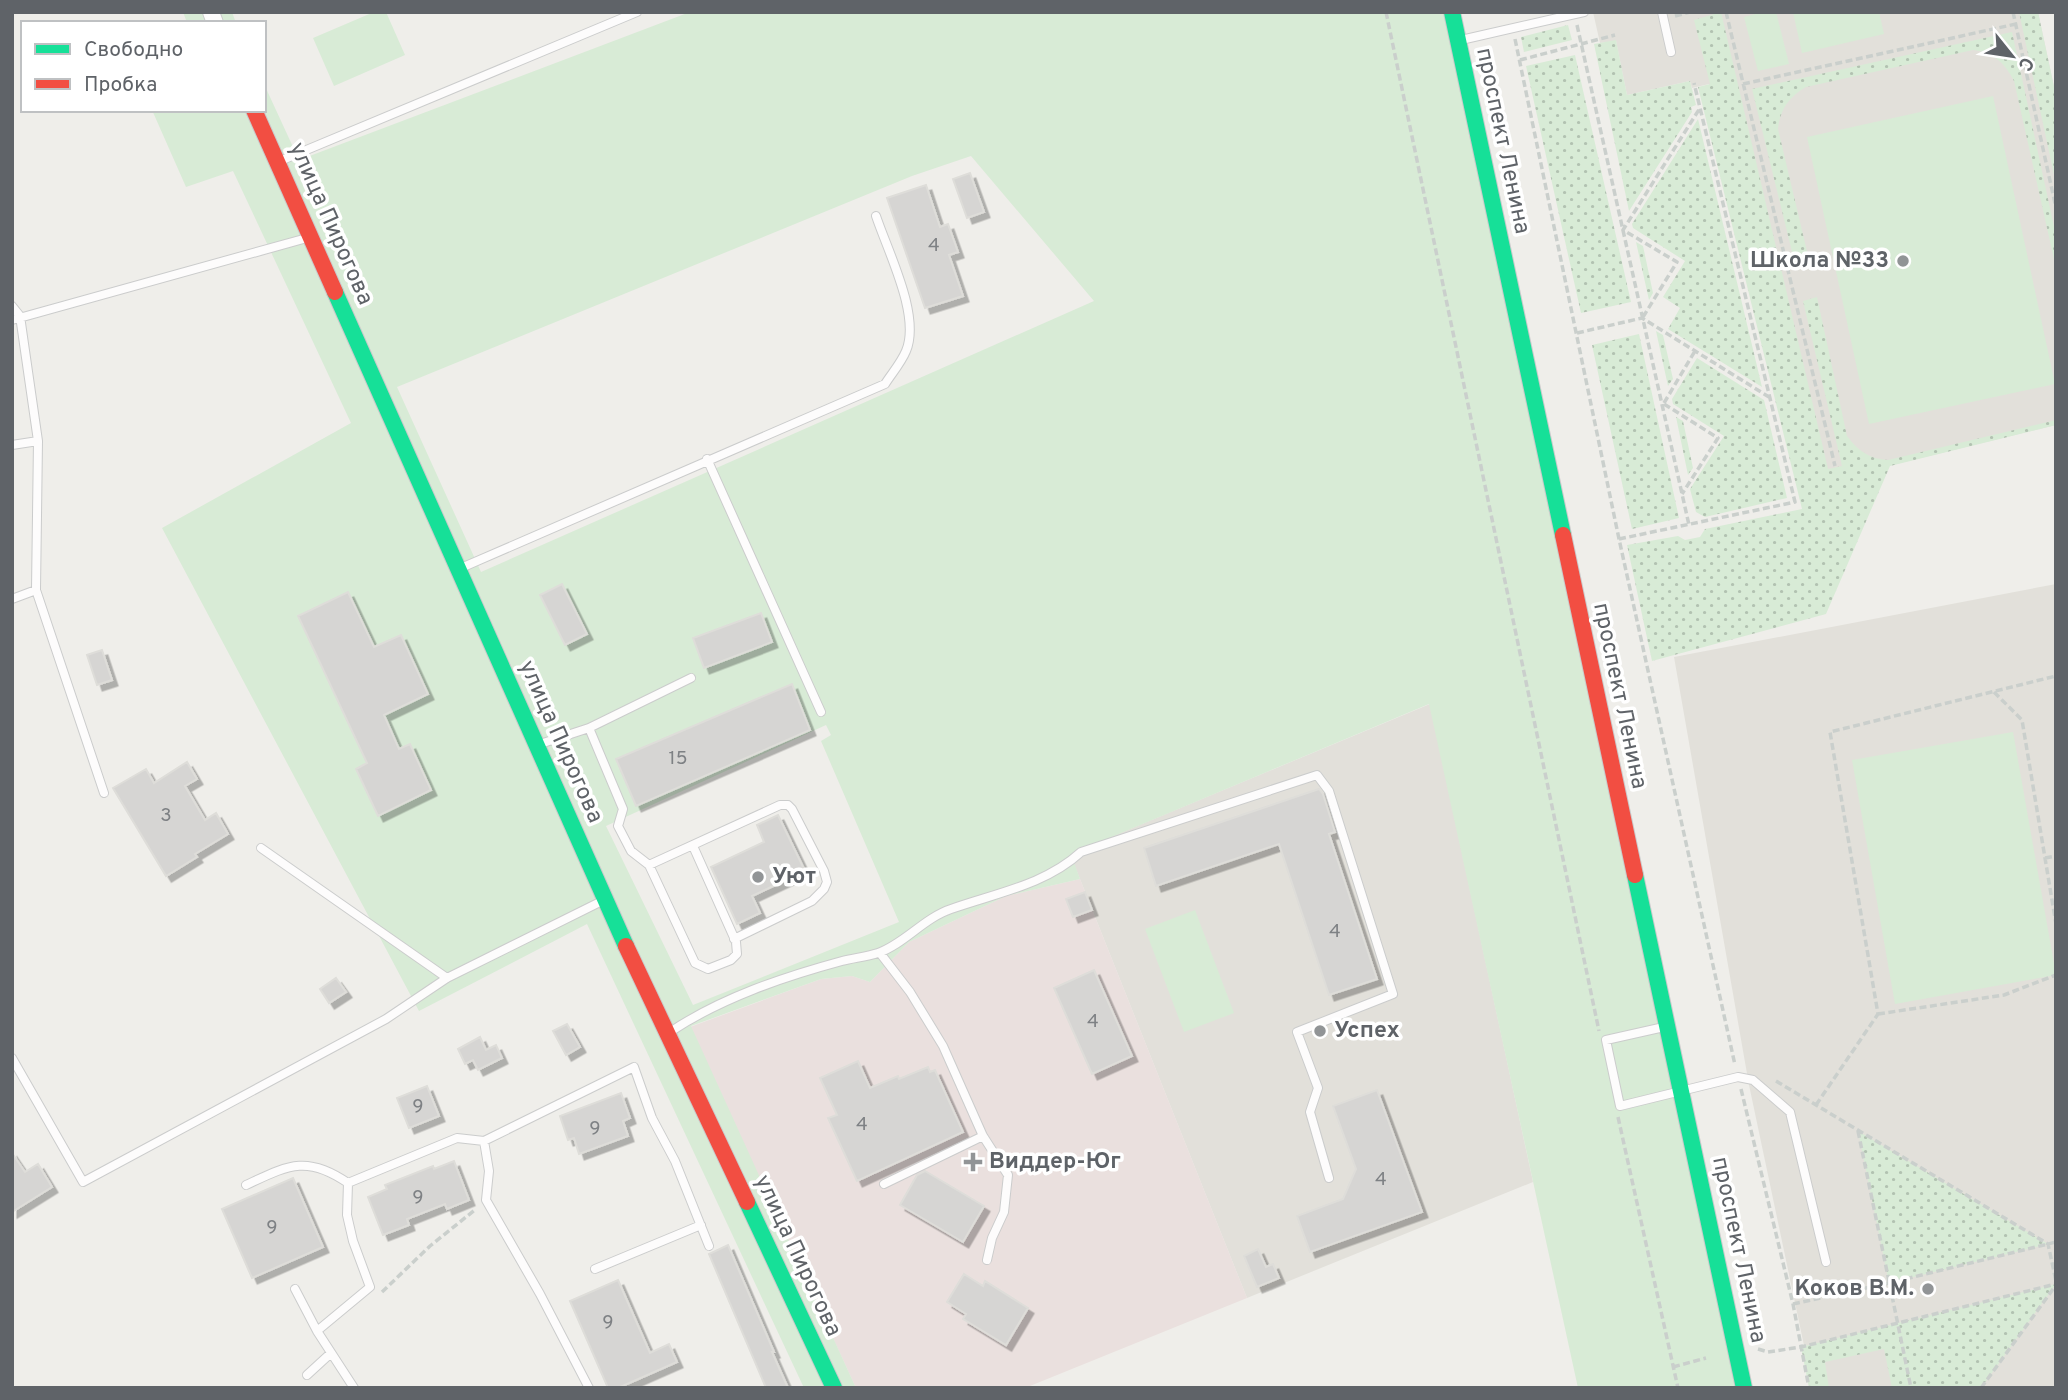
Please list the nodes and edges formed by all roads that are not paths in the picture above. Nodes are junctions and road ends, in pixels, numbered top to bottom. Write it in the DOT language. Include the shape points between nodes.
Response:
graph roads {
  1 [pos="638,12"];
  2 [pos="1452,12"];
  3 [pos="1662,12"];
  4 [pos="1580,13"];
  5 [pos="1458,40"];
  6 [pos="1671,52"];
  7 [pos="255,112"];
  8 [pos="277,162"];
  9 [pos="876,216"];
  10 [pos="310,237"];
  11 [pos="12,306"];
  12 [pos="16,318"];
  13 [pos="38,441"];
  14 [pos="12,445"];
  15 [pos="707,459"];
  16 [pos="458,569"];
  17 [pos="36,590"];
  18 [pos="12,599"];
  19 [pos="691,678"];
  20 [pos="821,712"];
  21 [pos="589,728"];
  22 [pos="537,745"];
  23 [pos="104,793"];
  24 [pos="693,846"];
  25 [pos="261,848"];
  26 [pos="649,865"];
  27 [pos="605,900"];
  28 [pos="734,939"];
  29 [pos="880,953"];
  30 [pos="447,978"];
  31 [pos="1666,1026"];
  32 [pos="667,1033"];
  33 [pos="12,1058"];
  34 [pos="1680,1091"];
  35 [pos="983,1136"];
  36 [pos="484,1141"];
  37 [pos="1329,1178"];
  38 [pos="348,1183"];
  39 [pos="884,1184"];
  40 [pos="246,1185"];
  41 [pos="701,1225"];
  42 [pos="709,1246"];
  43 [pos="987,1259"];
  44 [pos="1826,1262"];
  45 [pos="595,1269"];
  46 [pos="295,1289"];
  47 [pos="317,1331"];
  48 [pos="331,1353"];
  49 [pos="307,1375"];
  50 [pos="354,1388"];
  51 [pos="589,1388"];
  52 [pos="834,1388"];
  53 [pos="1744,1388"];
  1 -- 8 [label="lane"];
  2 -- 5 [label="street, проспект Ленина"];
  3 -- 6 [label="lane"];
  4 -- 5 [label="lane"];
  5 -- 31 [label="street, проспект Ленина"];
  7 -- 8 [label="street, улица Пирогова"];
  8 -- 10 [label="street, улица Пирогова"];
  9 -- 15 [label="lane" via="911,328 906,352 885,384"];
  10 -- 12 [label="lane"];
  10 -- 16 [label="street, улица Пирогова"];
  11 -- 12 [label="lane"];
  12 -- 13 [label="lane"];
  13 -- 14 [label="lane"];
  13 -- 17 [label="lane"];
  15 -- 16 [label="lane"];
  15 -- 20 [label="lane"];
  16 -- 22 [label="street, улица Пирогова"];
  17 -- 18 [label="lane"];
  17 -- 23 [label="lane"];
  19 -- 21 [label="lane"];
  21 -- 22 [label="lane"];
  21 -- 26 [label="lane" via="624,809 618,826 631,851"];
  22 -- 27 [label="street, улица Пирогова"];
  24 -- 26 [label="lane"];
  24 -- 28 [label="lane"];
  24 -- 28 [label="lane" via="780,804 798,816 824,871 827,882 812,901"];
  25 -- 30 [label="lane"];
  26 -- 28 [label="lane" via="695,963 708,968 732,960 737,954"];
  27 -- 30 [label="lane"];
  27 -- 32 [label="street, улица Пирогова"];
  29 -- 32 [label="lane" via="751,991 696,1014"];
  29 -- 35 [label="lane" via="943,1046"];
  29 -- 37 [label="lane" via="947,910 1037,881 1065,867 1081,852 1317,775 1329,791 1393,994 1297,1032 1318,1087 1310,1112"];
  30 -- 33 [label="lane" via="386,1019 83,1182"];
  31 -- 34 [label="street, проспект Ленина"];
  31 -- 34 [label="lane" via="1606,1040 1620,1106"];
  32 -- 52 [label="street, улица Пирогова"];
  34 -- 44 [label="lane" via="1738,1077 1753,1080 1790,1112"];
  34 -- 53 [label="street, проспект Ленина"];
  35 -- 39 [label="lane"];
  35 -- 43 [label="lane" via="1008,1175 1004,1212"];
  36 -- 38 [label="lane" via="457,1138"];
  36 -- 41 [label="lane" via="634,1067"];
  36 -- 51 [label="lane" via="489,1171 486,1200"];
  38 -- 40 [label="lane" via="312,1166 286,1166"];
  38 -- 47 [label="lane" via="347,1215 370,1287"];
  41 -- 42 [label="lane"];
  41 -- 45 [label="lane"];
  46 -- 47 [label="lane"];
  47 -- 48 [label="lane"];
  48 -- 49 [label="lane"];
  48 -- 50 [label="lane"];
}
